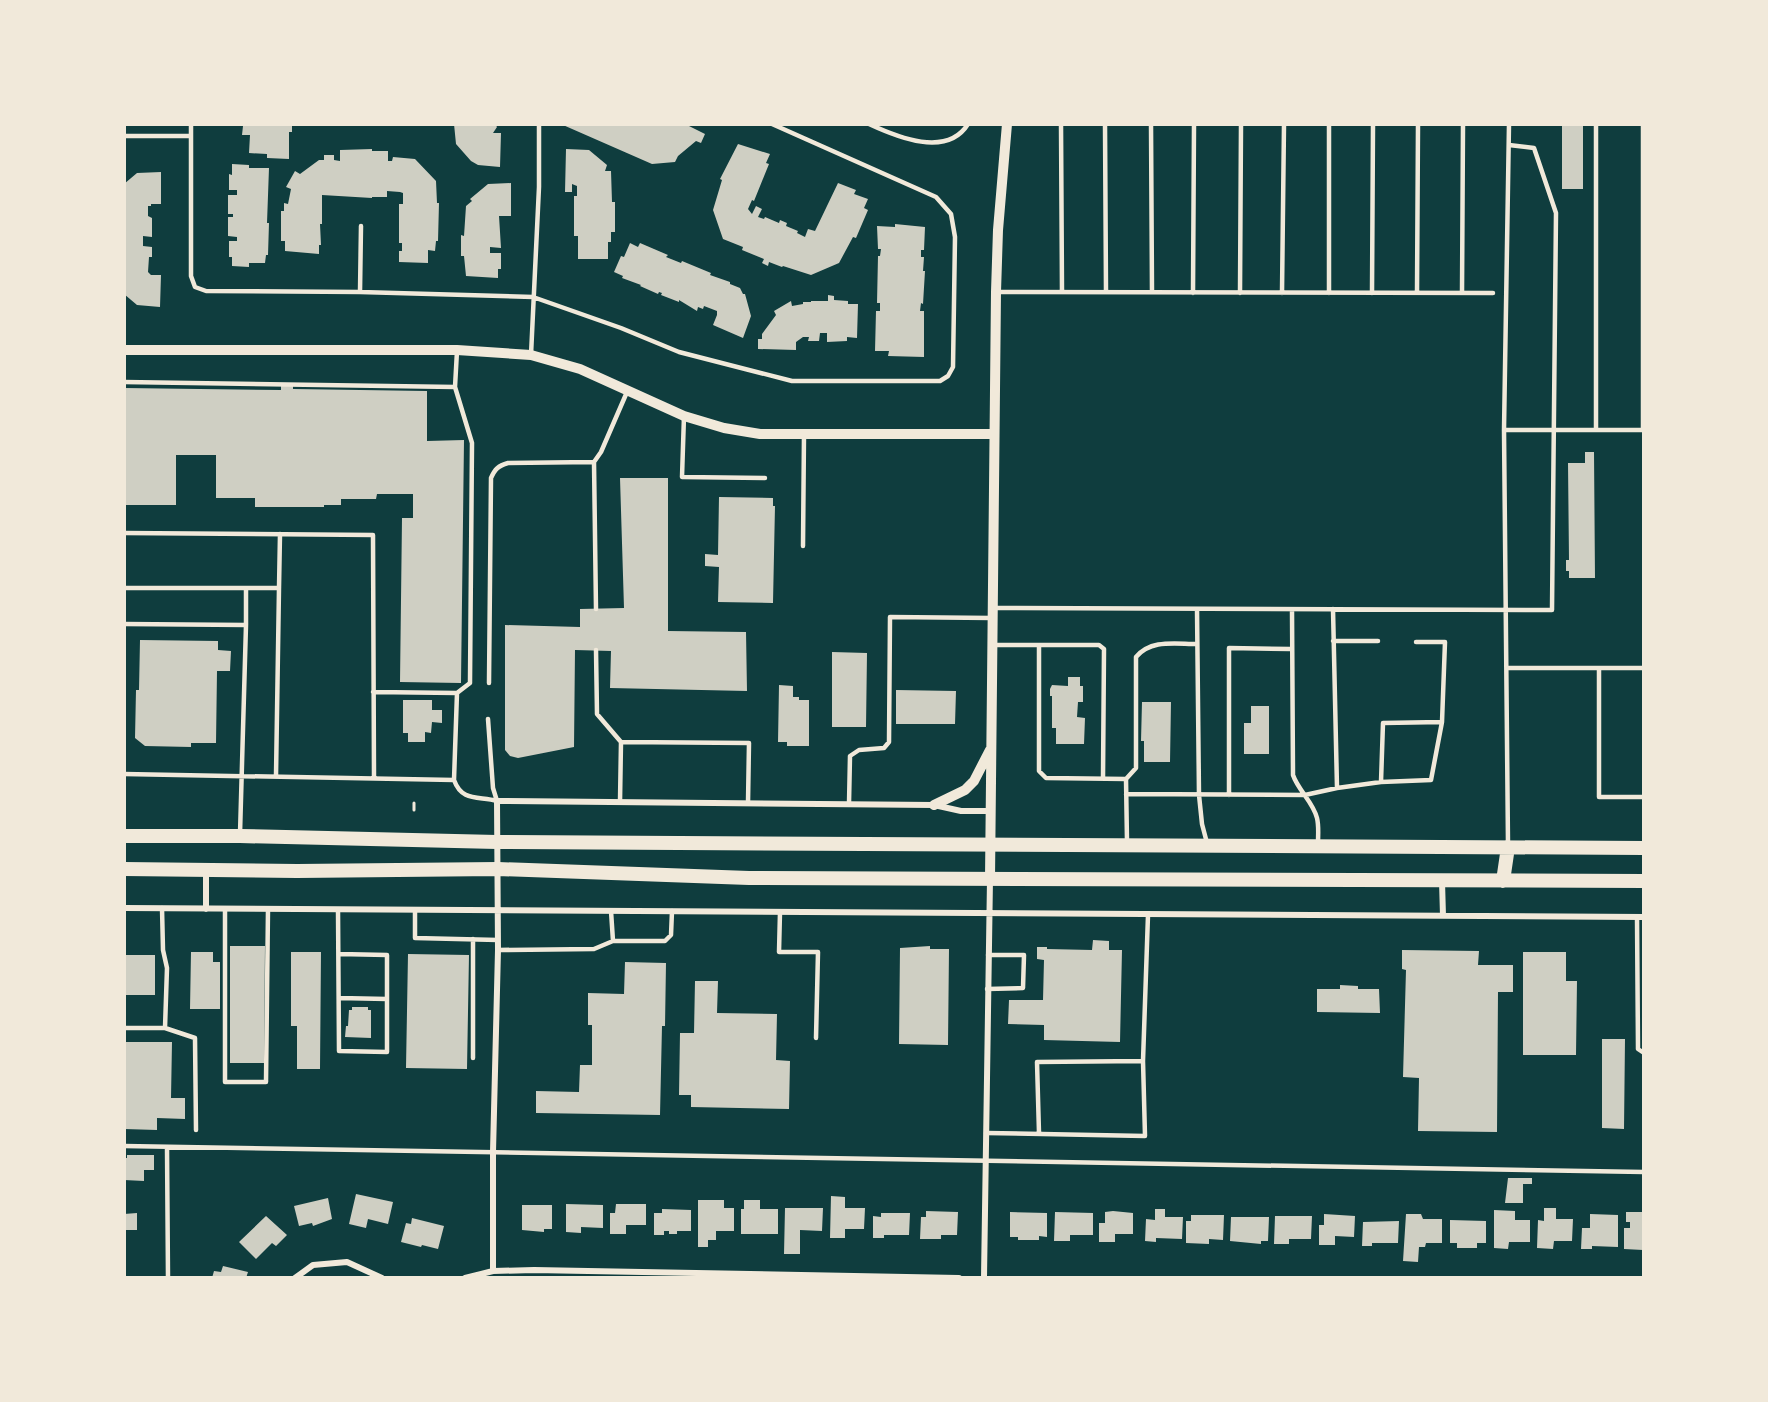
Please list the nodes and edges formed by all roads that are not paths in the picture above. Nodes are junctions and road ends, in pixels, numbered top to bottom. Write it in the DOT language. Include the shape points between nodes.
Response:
graph roads {
  1 [pos="191,124"];
  2 [pos="539,124"];
  3 [pos="771,124"];
  4 [pos="869,124"];
  5 [pos="968,124"];
  6 [pos="1007,124"];
  7 [pos="1061,124"];
  8 [pos="1105,124"];
  9 [pos="1151,124"];
  10 [pos="1194,124"];
  11 [pos="1241,124"];
  12 [pos="1284,124"];
  13 [pos="1329,124"];
  14 [pos="1373,124"];
  15 [pos="1418,124"];
  16 [pos="1463,124"];
  17 [pos="1509,124"];
  18 [pos="1596,124"];
  19 [pos="1643,124"];
  20 [pos="124,136"];
  21 [pos="191,136"];
  22 [pos="1509,145"];
  23 [pos="361,226"];
  24 [pos="360,292"];
  25 [pos="996,292"];
  26 [pos="1062,292"];
  27 [pos="1106,292"];
  28 [pos="1152,292"];
  29 [pos="1193,292"];
  30 [pos="1240,292"];
  31 [pos="1282,292"];
  32 [pos="1329,292"];
  33 [pos="1493,292"];
  34 [pos="1372,293"];
  35 [pos="1417,293"];
  36 [pos="1462,293"];
  37 [pos="533,297"];
  38 [pos="124,350"];
  39 [pos="457,350"];
  40 [pos="531,355"];
  41 [pos="124,382"];
  42 [pos="455,387"];
  43 [pos="628,390"];
  44 [pos="684,416"];
  45 [pos="1504,430"];
  46 [pos="1554,430"];
  47 [pos="1596,430"];
  48 [pos="1643,430"];
  49 [pos="804,434"];
  50 [pos="993,434"];
  51 [pos="594,462"];
  52 [pos="765,478"];
  53 [pos="124,533"];
  54 [pos="280,534"];
  55 [pos="803,546"];
  56 [pos="124,588"];
  57 [pos="246,588"];
  58 [pos="279,588"];
  59 [pos="596,609"];
  60 [pos="1197,609"];
  61 [pos="1334,609"];
  62 [pos="1292,610"];
  63 [pos="1506,610"];
  64 [pos="992,613"];
  65 [pos="124,624"];
  66 [pos="246,625"];
  67 [pos="1333,641"];
  68 [pos="1378,641"];
  69 [pos="1416,642"];
  70 [pos="1197,644"];
  71 [pos="992,645"];
  72 [pos="1039,645"];
  73 [pos="1292,649"];
  74 [pos="596,651"];
  75 [pos="1507,668"];
  76 [pos="1599,668"];
  77 [pos="1644,668"];
  78 [pos="489,683"];
  79 [pos="373,692"];
  80 [pos="457,693"];
  81 [pos="488,719"];
  82 [pos="1442,722"];
  83 [pos="621,742"];
  84 [pos="992,748"];
  85 [pos="124,774"];
  86 [pos="242,776"];
  87 [pos="276,776"];
  88 [pos="374,778"];
  89 [pos="1103,778"];
  90 [pos="1126,779"];
  91 [pos="454,780"];
  92 [pos="1381,782"];
  93 [pos="1337,788"];
  94 [pos="1126,794"];
  95 [pos="1199,795"];
  96 [pos="1229,795"];
  97 [pos="1305,795"];
  98 [pos="1644,797"];
  99 [pos="497,801"];
  100 [pos="620,802"];
  101 [pos="748,803"];
  102 [pos="849,804"];
  103 [pos="934,805"];
  104 [pos="992,811"];
  105 [pos="124,836"];
  106 [pos="240,836"];
  107 [pos="497,842"];
  108 [pos="991,843"];
  109 [pos="1127,844"];
  110 [pos="1208,845"];
  111 [pos="1318,846"];
  112 [pos="1508,847"];
  113 [pos="1644,848"];
  114 [pos="124,869"];
  115 [pos="498,869"];
  116 [pos="206,871"];
  117 [pos="990,879"];
  118 [pos="1442,881"];
  119 [pos="1503,881"];
  120 [pos="1644,881"];
  121 [pos="124,908"];
  122 [pos="162,908"];
  123 [pos="206,909"];
  124 [pos="225,909"];
  125 [pos="268,909"];
  126 [pos="338,910"];
  127 [pos="415,910"];
  128 [pos="498,910"];
  129 [pos="611,911"];
  130 [pos="672,911"];
  131 [pos="780,912"];
  132 [pos="988,912"];
  133 [pos="1148,915"];
  134 [pos="1443,916"];
  135 [pos="1640,917"];
  136 [pos="473,939"];
  137 [pos="498,940"];
  138 [pos="613,941"];
  139 [pos="498,950"];
  140 [pos="339,954"];
  141 [pos="988,955"];
  142 [pos="987,989"];
  143 [pos="339,998"];
  144 [pos="387,999"];
  145 [pos="124,1028"];
  146 [pos="165,1028"];
  147 [pos="816,1038"];
  148 [pos="1644,1053"];
  149 [pos="473,1058"];
  150 [pos="1143,1061"];
  151 [pos="196,1130"];
  152 [pos="986,1133"];
  153 [pos="1039,1133"];
  154 [pos="124,1146"];
  155 [pos="167,1147"];
  156 [pos="493,1152"];
  157 [pos="986,1161"];
  158 [pos="1644,1172"];
  159 [pos="493,1271"];
  160 [pos="168,1278"];
  161 [pos="295,1278"];
  162 [pos="382,1278"];
  163 [pos="465,1278"];
  164 [pos="959,1278"];
  165 [pos="984,1278"];
  1 -- 21 [label="lane"];
  2 -- 37 [label="lane"];
  3 -- 37 [label="lane" via="936,197 951,214 955,237 953,367 948,376 940,381 792,381 679,352"];
  4 -- 5 [label="lane" via="903,139 935,143 963,134"];
  6 -- 25 [label="street"];
  7 -- 26 [label="lane"];
  8 -- 27 [label="lane"];
  9 -- 28 [label="lane"];
  10 -- 29 [label="lane"];
  11 -- 30 [label="lane"];
  12 -- 31 [label="lane"];
  13 -- 32 [label="lane"];
  14 -- 34 [label="lane"];
  15 -- 35 [label="lane"];
  16 -- 36 [label="lane"];
  17 -- 22 [label="lane"];
  18 -- 47 [label="lane"];
  19 -- 48 [label="lane"];
  20 -- 21 [label="lane"];
  21 -- 24 [label="lane" via="190,276 195,287 206,291"];
  22 -- 45 [label="lane"];
  22 -- 46 [label="lane" via="1534,148 1556,213"];
  23 -- 24 [label="lane"];
  24 -- 37 [label="lane"];
  25 -- 26 [label="lane"];
  25 -- 50 [label="street"];
  26 -- 27 [label="lane"];
  27 -- 28 [label="lane"];
  28 -- 29 [label="lane"];
  29 -- 30 [label="lane"];
  30 -- 31 [label="lane"];
  31 -- 32 [label="lane"];
  32 -- 34 [label="lane"];
  33 -- 36 [label="lane"];
  34 -- 35 [label="lane"];
  35 -- 36 [label="lane"];
  37 -- 40 [label="lane"];
  38 -- 39 [label="street"];
  39 -- 40 [label="street"];
  39 -- 42 [label="lane"];
  40 -- 43 [label="street" via="580,369"];
  41 -- 42 [label="lane"];
  42 -- 80 [label="lane" via="472,443 470,682"];
  43 -- 44 [label="street"];
  43 -- 51 [label="lane"];
  44 -- 49 [label="street" via="760,434"];
  44 -- 52 [label="lane" via="682,477"];
  45 -- 46 [label="lane"];
  45 -- 63 [label="lane"];
  46 -- 47 [label="lane"];
  46 -- 63 [label="lane" via="1552,610"];
  47 -- 48 [label="lane"];
  49 -- 50 [label="street"];
  49 -- 55 [label="lane"];
  50 -- 64 [label="street"];
  51 -- 59 [label="lane"];
  51 -- 78 [label="lane" via="508,463 494,470"];
  53 -- 54 [label="lane"];
  54 -- 58 [label="lane"];
  54 -- 79 [label="lane" via="373,535"];
  56 -- 57 [label="lane"];
  57 -- 58 [label="lane"];
  57 -- 66 [label="lane"];
  58 -- 87 [label="lane"];
  60 -- 62 [label="lane"];
  60 -- 64 [label="lane"];
  60 -- 70 [label="lane"];
  61 -- 62 [label="lane"];
  61 -- 63 [label="lane"];
  61 -- 67 [label="lane"];
  62 -- 73 [label="lane"];
  63 -- 75 [label="lane"];
  64 -- 71 [label="street"];
  64 -- 102 [label="lane" via="890,617 889,742 884,748 859,750 850,756"];
  65 -- 66 [label="lane"];
  66 -- 86 [label="lane"];
  67 -- 68 [label="lane"];
  67 -- 93 [label="lane"];
  69 -- 82 [label="lane" via="1445,642"];
  70 -- 90 [label="lane" via="1153,644 1136,657 1136,768"];
  70 -- 95 [label="lane"];
  71 -- 72 [label="lane"];
  71 -- 84 [label="street"];
  72 -- 89 [label="lane" via="1039,771 1046,778"];
  72 -- 89 [label="lane" via="1099,645 1104,649"];
  73 -- 96 [label="lane" via="1229,648"];
  73 -- 97 [label="lane" via="1293,775"];
  74 -- 83 [label="lane" via="597,714"];
  75 -- 76 [label="lane"];
  75 -- 112 [label="lane"];
  76 -- 77 [label="lane"];
  76 -- 98 [label="lane" via="1599,797"];
  79 -- 80 [label="lane"];
  79 -- 88 [label="lane"];
  80 -- 91 [label="lane"];
  81 -- 99 [label="lane"];
  82 -- 92 [label="lane" via="1431,780"];
  82 -- 92 [label="lane" via="1383,723"];
  83 -- 100 [label="lane"];
  83 -- 101 [label="lane" via="749,743"];
  84 -- 103 [label="street" via="974,781"];
  84 -- 104 [label="street"];
  85 -- 86 [label="lane"];
  86 -- 87 [label="lane"];
  86 -- 106 [label="lane"];
  87 -- 88 [label="lane"];
  88 -- 91 [label="lane"];
  89 -- 90 [label="lane"];
  90 -- 94 [label="lane"];
  91 -- 99 [label="lane" via="464,795"];
  92 -- 93 [label="lane"];
  93 -- 97 [label="lane"];
  94 -- 95 [label="lane"];
  94 -- 109 [label="lane"];
  95 -- 96 [label="lane"];
  95 -- 110 [label="lane"];
  96 -- 97 [label="lane"];
  97 -- 111 [label="lane" via="1318,820"];
  99 -- 100 [label="street"];
  99 -- 107 [label="street"];
  100 -- 101 [label="street"];
  101 -- 102 [label="street"];
  102 -- 103 [label="street"];
  103 -- 104 [label="street" via="961,811"];
  104 -- 108 [label="street"];
  105 -- 106 [label="main road"];
  106 -- 107 [label="main road"];
  107 -- 108 [label="main road"];
  107 -- 115 [label="street"];
  108 -- 109 [label="main road"];
  108 -- 117 [label="street"];
  109 -- 110 [label="main road"];
  110 -- 111 [label="main road"];
  111 -- 112 [label="main road"];
  112 -- 113 [label="main road"];
  112 -- 119 [label="main road"];
  114 -- 116 [label="main road"];
  115 -- 116 [label="main road"];
  115 -- 117 [label="main road" via="726,877"];
  115 -- 128 [label="street"];
  116 -- 123 [label="street"];
  117 -- 118 [label="main road"];
  117 -- 132 [label="street"];
  118 -- 119 [label="main road"];
  118 -- 134 [label="street"];
  119 -- 120 [label="main road"];
  121 -- 122 [label="street"];
  122 -- 123 [label="street"];
  122 -- 146 [label="lane" via="167,968"];
  123 -- 124 [label="street"];
  124 -- 125 [label="street"];
  124 -- 125 [label="lane" via="225,1082 266,1082"];
  125 -- 126 [label="street"];
  126 -- 127 [label="street"];
  126 -- 140 [label="lane"];
  127 -- 128 [label="street"];
  127 -- 136 [label="lane" via="415,938"];
  128 -- 129 [label="street"];
  128 -- 137 [label="street"];
  129 -- 130 [label="street"];
  129 -- 138 [label="lane"];
  130 -- 131 [label="street"];
  130 -- 138 [label="lane" via="671,935 665,940"];
  131 -- 132 [label="street"];
  131 -- 147 [label="lane" via="779,952 818,952"];
  132 -- 133 [label="street"];
  132 -- 141 [label="street"];
  133 -- 134 [label="street"];
  133 -- 150 [label="lane"];
  134 -- 135 [label="street"];
  135 -- 148 [label="lane" via="1638,1049"];
  136 -- 137 [label="lane"];
  136 -- 149 [label="lane"];
  137 -- 139 [label="street"];
  138 -- 139 [label="lane" via="594,949"];
  139 -- 156 [label="street"];
  140 -- 143 [label="lane"];
  140 -- 144 [label="lane" via="387,955"];
  141 -- 142 [label="street"];
  141 -- 142 [label="lane" via="1024,955 1024,977 1023,988"];
  142 -- 152 [label="street"];
  143 -- 144 [label="lane"];
  143 -- 144 [label="lane" via="339,1051 387,1052"];
  145 -- 146 [label="lane"];
  146 -- 151 [label="lane" via="195,1038"];
  150 -- 153 [label="lane" via="1037,1062"];
  150 -- 153 [label="lane" via="1145,1136"];
  152 -- 153 [label="lane"];
  152 -- 157 [label="street"];
  154 -- 155 [label="lane"];
  155 -- 156 [label="lane"];
  155 -- 160 [label="lane"];
  156 -- 157 [label="lane"];
  156 -- 159 [label="street"];
  157 -- 158 [label="lane"];
  157 -- 165 [label="street"];
  159 -- 163 [label="street"];
  159 -- 164 [label="street"];
  161 -- 162 [label="street" via="313,1265 347,1262"];
}
